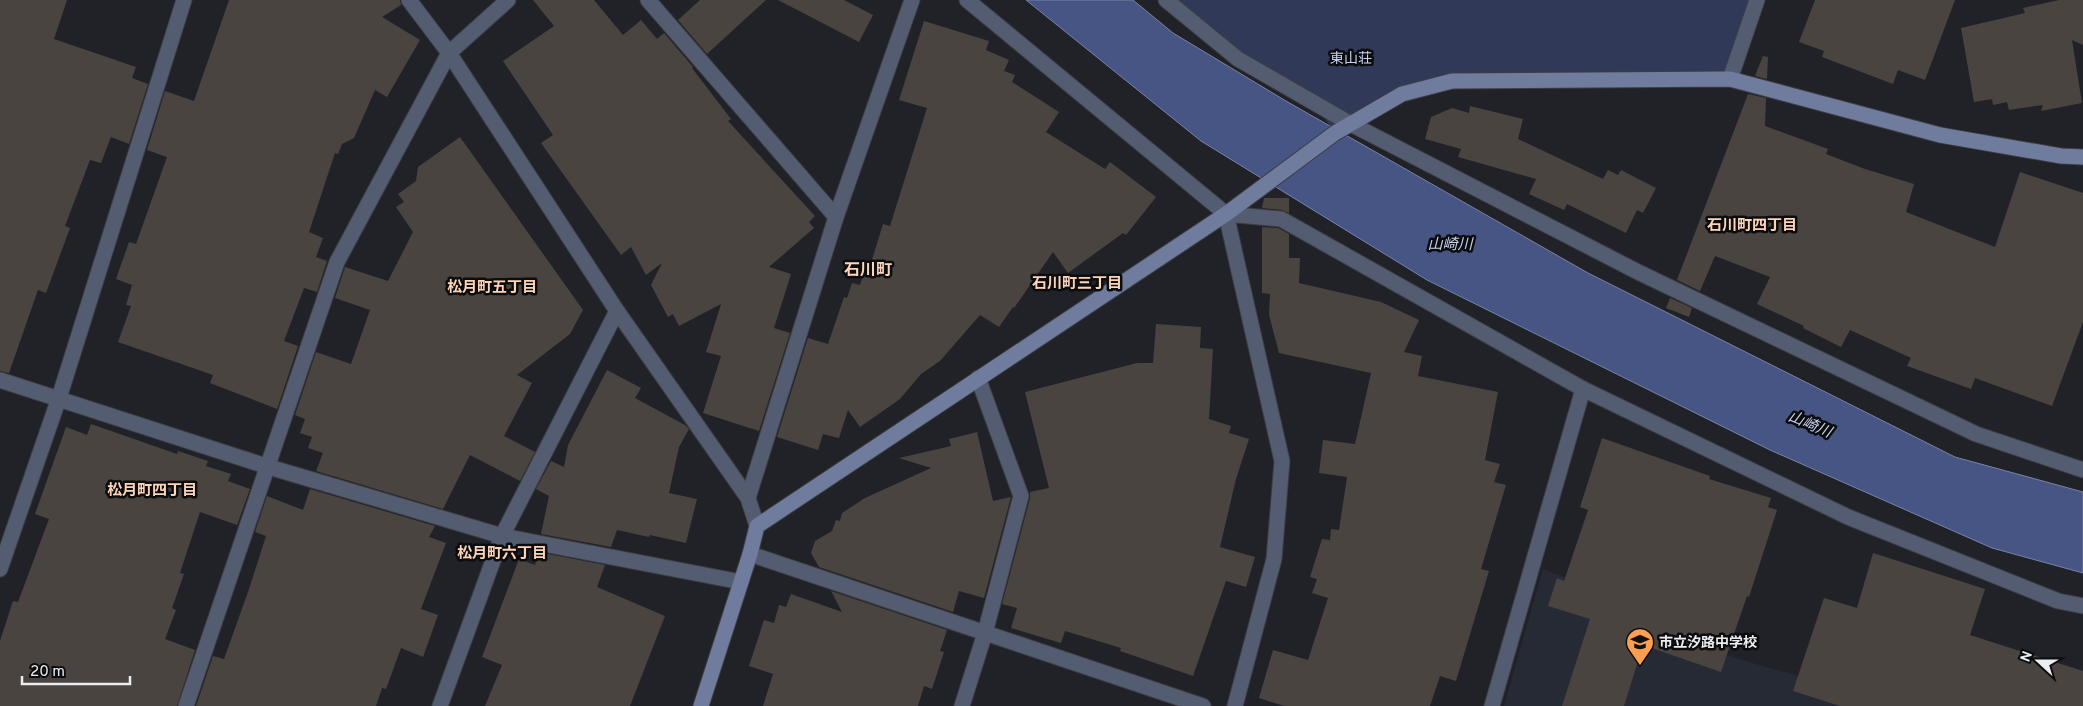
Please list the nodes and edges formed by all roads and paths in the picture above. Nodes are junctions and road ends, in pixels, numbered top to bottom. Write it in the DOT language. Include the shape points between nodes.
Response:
graph roads {
  1 [pos="184,0"];
  2 [pos="409,0"];
  3 [pos="508,0"];
  4 [pos="648,0"];
  5 [pos="912,0"];
  6 [pos="967,0"];
  7 [pos="1166,0"];
  8 [pos="1757,0"];
  9 [pos="449,53"];
  10 [pos="1730,79"];
  11 [pos="1351,124"];
  12 [pos="2083,157"];
  13 [pos="1226,214"];
  14 [pos="836,217"];
  15 [pos="617,311"];
  16 [pos="978,378"];
  17 [pos="0,380"];
  18 [pos="1583,389"];
  19 [pos="59,398"];
  20 [pos="269,466"];
  21 [pos="2083,470"];
  22 [pos="748,498"];
  23 [pos="757,526"];
  24 [pos="502,536"];
  25 [pos="750,554"];
  26 [pos="0,569"];
  27 [pos="741,582"];
  28 [pos="2083,606"];
  29 [pos="985,633"];
  30 [pos="186,706"];
  31 [pos="440,706"];
  32 [pos="701,706"];
  33 [pos="962,706"];
  34 [pos="1203,706"];
  35 [pos="1235,706"];
  36 [pos="1492,706"];
  1 -- 19 [label="street"];
  2 -- 9 [label="street"];
  3 -- 9 [label="street"];
  4 -- 14 [label="street"];
  5 -- 14 [label="street"];
  6 -- 13 [label="street"];
  7 -- 11 [label="street" via="1238,59"];
  8 -- 10 [label="street"];
  9 -- 15 [label="street"];
  9 -- 20 [label="street" via="337,262"];
  10 -- 11 [label="street" via="1452,81 1402,94"];
  10 -- 12 [label="street" via="1940,135"];
  11 -- 13 [label="street"];
  11 -- 21 [label="street" via="1638,272 1976,434"];
  13 -- 16 [label="street"];
  13 -- 18 [label="street" via="1281,219"];
  13 -- 35 [label="street" via="1282,461 1274,559"];
  14 -- 22 [label="street"];
  15 -- 22 [label="street"];
  15 -- 24 [label="street"];
  16 -- 23 [label="street"];
  16 -- 29 [label="street" via="1021,496"];
  17 -- 19 [label="street"];
  18 -- 28 [label="street" via="1848,517 2058,601"];
  18 -- 36 [label="street"];
  19 -- 20 [label="street"];
  19 -- 26 [label="street"];
  20 -- 24 [label="street"];
  20 -- 30 [label="street"];
  22 -- 23 [label="street"];
  23 -- 25 [label="street"];
  24 -- 27 [label="street"];
  24 -- 31 [label="street"];
  25 -- 27 [label="street"];
  25 -- 29 [label="street"];
  27 -- 32 [label="street"];
  29 -- 33 [label="street"];
  29 -- 34 [label="street"];
}
